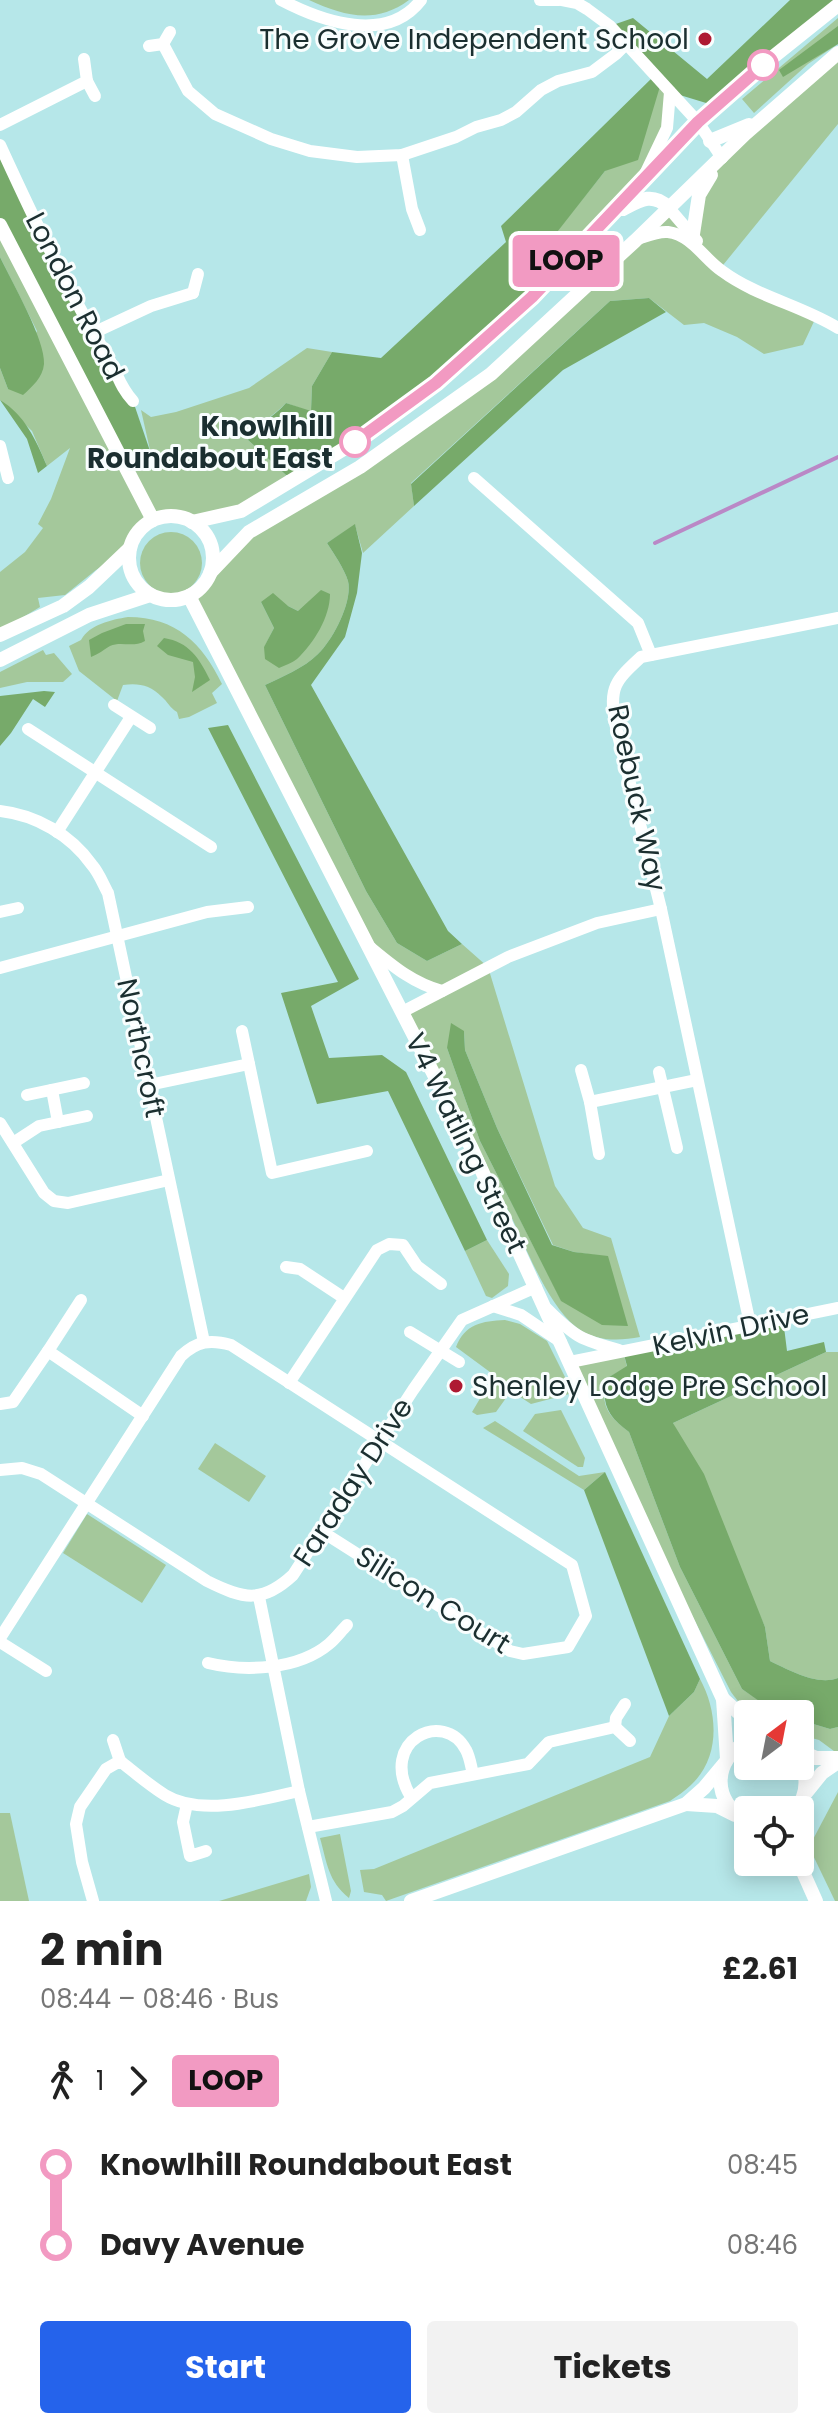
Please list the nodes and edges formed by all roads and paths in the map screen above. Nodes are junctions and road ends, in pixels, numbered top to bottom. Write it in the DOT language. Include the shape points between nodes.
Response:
graph roads {
  1 [pos="281,0"];
  2 [pos="421,0"];
  3 [pos="540,0"];
  4 [pos="560,0"];
  5 [pos="578,2"];
  6 [pos="838,5"];
  7 [pos="170,32"];
  8 [pos="163,44"];
  9 [pos="626,44"];
  10 [pos="149,46"];
  11 [pos="838,53"];
  12 [pos="84,59"];
  13 [pos="87,81"];
  14 [pos="670,92"];
  15 [pos="95,96"];
  16 [pos="698,122"];
  17 [pos="0,125"];
  18 [pos="743,132"];
  19 [pos="710,141"];
  20 [pos="0,145"];
  21 [pos="402,155"];
  22 [pos="722,158"];
  23 [pos="640,185"];
  24 [pos="668,207"];
  25 [pos="608,218"];
  26 [pos="0,225"];
  27 [pos="420,230"];
  28 [pos="693,234"];
  29 [pos="635,241"];
  30 [pos="705,254"];
  31 [pos="198,274"];
  32 [pos="193,293"];
  33 [pos="206,300"];
  34 [pos="838,328"];
  35 [pos="93,333"];
  36 [pos="133,401"];
  37 [pos="0,446"];
  38 [pos="22,475"];
  39 [pos="474,478"];
  40 [pos="4,479"];
  41 [pos="153,520"];
  42 [pos="192,522"];
  43 [pos="130,548"];
  44 [pos="210,573"];
  45 [pos="150,595"];
  46 [pos="189,596"];
  47 [pos="838,618"];
  48 [pos="0,635"];
  49 [pos="651,655"];
  50 [pos="0,660"];
  51 [pos="114,705"];
  52 [pos="131,717"];
  53 [pos="150,728"];
  54 [pos="28,729"];
  55 [pos="95,773"];
  56 [pos="0,811"];
  57 [pos="57,832"];
  58 [pos="211,847"];
  59 [pos="248,907"];
  60 [pos="18,908"];
  61 [pos="229,908"];
  62 [pos="661,909"];
  63 [pos="0,912"];
  64 [pos="231,924"];
  65 [pos="117,936"];
  66 [pos="368,945"];
  67 [pos="0,968"];
  68 [pos="442,991"];
  69 [pos="402,1012"];
  70 [pos="242,1031"];
  71 [pos="249,1064"];
  72 [pos="581,1070"];
  73 [pos="659,1072"];
  74 [pos="697,1080"];
  75 [pos="84,1083"];
  76 [pos="149,1085"];
  77 [pos="664,1088"];
  78 [pos="52,1090"];
  79 [pos="27,1095"];
  80 [pos="590,1102"];
  81 [pos="87,1116"];
  82 [pos="58,1122"];
  83 [pos="0,1123"];
  84 [pos="13,1143"];
  85 [pos="677,1148"];
  86 [pos="367,1151"];
  87 [pos="599,1154"];
  88 [pos="169,1180"];
  89 [pos="419,1243"];
  90 [pos="411,1255"];
  91 [pos="286,1267"];
  92 [pos="441,1284"];
  93 [pos="536,1287"];
  94 [pos="344,1298"];
  95 [pos="81,1300"];
  96 [pos="493,1306"];
  97 [pos="545,1306"];
  98 [pos="838,1308"];
  99 [pos="750,1324"];
  100 [pos="410,1333"];
  101 [pos="204,1342"];
  102 [pos="561,1342"];
  103 [pos="439,1350"];
  104 [pos="48,1351"];
  105 [pos="623,1351"];
  106 [pos="459,1362"];
  107 [pos="570,1362"];
  108 [pos="289,1383"];
  109 [pos="0,1404"];
  110 [pos="143,1416"];
  111 [pos="380,1441"];
  112 [pos="0,1470"];
  113 [pos="88,1504"];
  114 [pos="321,1531"];
  115 [pos="259,1597"];
  116 [pos="347,1625"];
  117 [pos="0,1640"];
  118 [pos="208,1663"];
  119 [pos="272,1666"];
  120 [pos="46,1671"];
  121 [pos="723,1699"];
  122 [pos="625,1704"];
  123 [pos="734,1709"];
  124 [pos="615,1727"];
  125 [pos="113,1740"];
  126 [pos="630,1741"];
  127 [pos="734,1752"];
  128 [pos="814,1757"];
  129 [pos="838,1760"];
  130 [pos="120,1761"];
  131 [pos="726,1761"];
  132 [pos="473,1774"];
  133 [pos="299,1791"];
  134 [pos="806,1796"];
  135 [pos="411,1797"];
  136 [pos="187,1804"];
  137 [pos="686,1804"];
  138 [pos="734,1811"];
  139 [pos="734,1814"];
  140 [pos="308,1827"];
  141 [pos="206,1851"];
  142 [pos="804,1876"];
  143 [pos="321,1886"];
  144 [pos="93,1901"];
  145 [pos="314,1901"];
  146 [pos="326,1901"];
  147 [pos="411,1901"];
  148 [pos="816,1901"];
  1 -- 2 [label="street" via="356,26 393,21"];
  3 -- 4 [label="street"];
  4 -- 5 [label="street"];
  5 -- 9 [label="street"];
  6 -- 16 [label="street"];
  7 -- 8 [label="street"];
  8 -- 10 [label="street"];
  8 -- 21 [label="street" via="188,91 234,124 310,151"];
  9 -- 14 [label="street"];
  9 -- 21 [label="street" via="592,72 558,81 501,120"];
  11 -- 18 [label="street"];
  12 -- 13 [label="street"];
  13 -- 15 [label="street"];
  13 -- 17 [label="street"];
  14 -- 16 [label="street"];
  14 -- 23 [label="street" via="667,128"];
  16 -- 19 [label="street"];
  16 -- 23 [label="street"];
  18 -- 19 [label="street"];
  18 -- 22 [label="street"];
  19 -- 22 [label="street"];
  20 -- 35 [label="street, London Road"];
  21 -- 27 [label="street"];
  22 -- 24 [label="street"];
  22 -- 28 [label="street" via="699,195"];
  23 -- 25 [label="street"];
  24 -- 25 [label="street" via="649,197"];
  24 -- 28 [label="street"];
  24 -- 29 [label="street"];
  25 -- 42 [label="street" via="532,297 436,383 347,447 241,511"];
  26 -- 41 [label="street"];
  28 -- 30 [label="street"];
  29 -- 30 [label="street" via="667,232"];
  29 -- 44 [label="street" via="491,374 360,467 249,532"];
  30 -- 34 [label="street" via="746,286"];
  31 -- 32 [label="street"];
  32 -- 33 [label="street"];
  32 -- 35 [label="street"];
  35 -- 36 [label="street, London Road"];
  37 -- 40 [label="street"];
  38 -- 40 [label="street"];
  39 -- 49 [label="street" via="638,623"];
  41 -- 42 [label="street"];
  41 -- 43 [label="street"];
  42 -- 44 [label="street" via="212,550"];
  43 -- 45 [label="street" via="132,575"];
  43 -- 48 [label="street" via="63,606"];
  44 -- 46 [label="street"];
  45 -- 46 [label="street" via="162,600"];
  45 -- 50 [label="street" via="74,622"];
  46 -- 66 [label="street, V4 Watling Street"];
  47 -- 49 [label="street, Roebuck Way"];
  49 -- 62 [label="street, Roebuck Way" via="621,675 611,698"];
  51 -- 52 [label="street"];
  52 -- 53 [label="street"];
  52 -- 55 [label="street"];
  54 -- 55 [label="street"];
  55 -- 57 [label="street"];
  55 -- 58 [label="street"];
  56 -- 57 [label="street, Northcroft" via="42,822"];
  57 -- 65 [label="street, Northcroft" via="93,865 108,893"];
  59 -- 61 [label="street"];
  60 -- 63 [label="street"];
  61 -- 64 [label="street"];
  61 -- 65 [label="street"];
  62 -- 68 [label="street, Roebuck Way" via="597,923 508,957"];
  62 -- 74 [label="street, Roebuck Way"];
  65 -- 67 [label="street"];
  65 -- 76 [label="street, Northcroft"];
  66 -- 68 [label="street" via="407,978"];
  66 -- 69 [label="street, V4 Watling Street"];
  68 -- 69 [label="street, Roebuck Way"];
  69 -- 93 [label="street, V4 Watling Street"];
  70 -- 71 [label="street"];
  71 -- 76 [label="street"];
  71 -- 86 [label="street" via="267,1174"];
  72 -- 80 [label="street"];
  73 -- 77 [label="street"];
  74 -- 77 [label="street"];
  74 -- 99 [label="street, Roebuck Way"];
  75 -- 78 [label="street"];
  76 -- 88 [label="street, Northcroft"];
  77 -- 80 [label="street"];
  77 -- 85 [label="street"];
  78 -- 79 [label="street"];
  78 -- 82 [label="street"];
  80 -- 87 [label="street"];
  81 -- 82 [label="street"];
  82 -- 84 [label="street" via="39,1126"];
  83 -- 84 [label="street"];
  84 -- 88 [label="street" via="54,1201 68,1203"];
  88 -- 101 [label="street, Northcroft"];
  89 -- 90 [label="street"];
  90 -- 92 [label="street"];
  90 -- 94 [label="street" via="403,1245 377,1250"];
  91 -- 94 [label="street" via="300,1269"];
  93 -- 96 [label="street, Faraday Drive"];
  93 -- 97 [label="street, V4 Watling Street"];
  94 -- 108 [label="street"];
  95 -- 104 [label="street"];
  96 -- 102 [label="street" via="521,1315"];
  96 -- 103 [label="street, Faraday Drive" via="462,1320"];
  97 -- 102 [label="street, V4 Watling Street"];
  97 -- 105 [label="street, Kelvin Drive" via="583,1340"];
  98 -- 99 [label="street, Kelvin Drive"];
  99 -- 105 [label="street, Kelvin Drive"];
  100 -- 103 [label="street"];
  101 -- 108 [label="street" via="231,1345"];
  101 -- 110 [label="street" via="181,1356"];
  102 -- 107 [label="street, V4 Watling Street"];
  103 -- 106 [label="street"];
  103 -- 111 [label="street, Faraday Drive"];
  104 -- 109 [label="street" via="13,1402"];
  104 -- 110 [label="street"];
  105 -- 107 [label="street, Kelvin Drive"];
  107 -- 121 [label="street, V4 Watling Street"];
  108 -- 111 [label="street"];
  110 -- 113 [label="street"];
  111 -- 114 [label="street, Faraday Drive"];
  111 -- 114 [label="street, Silicon Court" via="572,1565 586,1616 568,1647 510,1651"];
  112 -- 113 [label="street" via="22,1468 41,1474"];
  113 -- 115 [label="street" via="207,1581"];
  113 -- 117 [label="street"];
  114 -- 115 [label="street, Faraday Drive" via="293,1575"];
  115 -- 119 [label="street"];
  116 -- 119 [label="street" via="306,1657"];
  117 -- 120 [label="street"];
  118 -- 119 [label="street"];
  119 -- 133 [label="street"];
  121 -- 123 [label="street, V4 Watling Street"];
  121 -- 131 [label="street, V4 Watling Street"];
  122 -- 124 [label="street"];
  124 -- 126 [label="street"];
  124 -- 132 [label="street" via="549,1742 528,1764"];
  125 -- 130 [label="street"];
  127 -- 131 [label="street"];
  128 -- 129 [label="street"];
  129 -- 134 [label="street"];
  130 -- 136 [label="street" via="165,1795"];
  130 -- 144 [label="street" via="106,1769 80,1807 76,1824"];
  131 -- 137 [label="street"];
  131 -- 138 [label="street, V4 Watling Street" via="722,1792"];
  132 -- 135 [label="street" via="430,1783"];
  132 -- 135 [label="street" via="465,1748 451,1735 420,1734 406,1746 400,1765"];
  133 -- 136 [label="street" via="240,1803"];
  133 -- 140 [label="street"];
  135 -- 140 [label="street" via="392,1812"];
  136 -- 141 [label="street" via="183,1822 190,1856"];
  137 -- 139 [label="street" via="717,1806"];
  137 -- 147 [label="street"];
  140 -- 143 [label="street"];
  142 -- 148 [label="street"];
  143 -- 145 [label="street"];
  143 -- 146 [label="street"];
}
